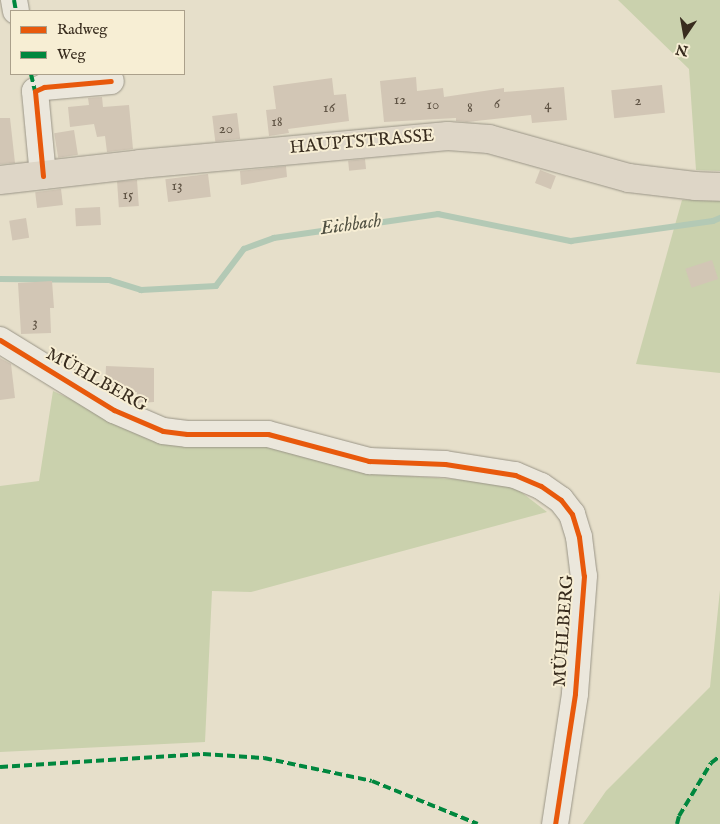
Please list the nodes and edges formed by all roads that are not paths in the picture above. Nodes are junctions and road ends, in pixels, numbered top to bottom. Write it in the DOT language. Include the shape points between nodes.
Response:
graph roads {
  1 [pos="111,81"];
  2 [pos="33,82"];
  3 [pos="42,176"];
  4 [pos="0,180"];
  5 [pos="720,187"];
  6 [pos="0,340"];
  7 [pos="555,824"];
  1 -- 2 [label="street" via="44,87"];
  2 -- 3 [label="street"];
  3 -- 4 [label="main road, HAUPTSTRASSE"];
  3 -- 5 [label="main road, HAUPTSTRASSE" via="448,136 489,139 629,178"];
  6 -- 7 [label="street, MÜHLBERG" via="114,410 163,431 268,434 369,461 445,464 515,475 541,486 561,500 572,514 584,576 575,694"];
}
